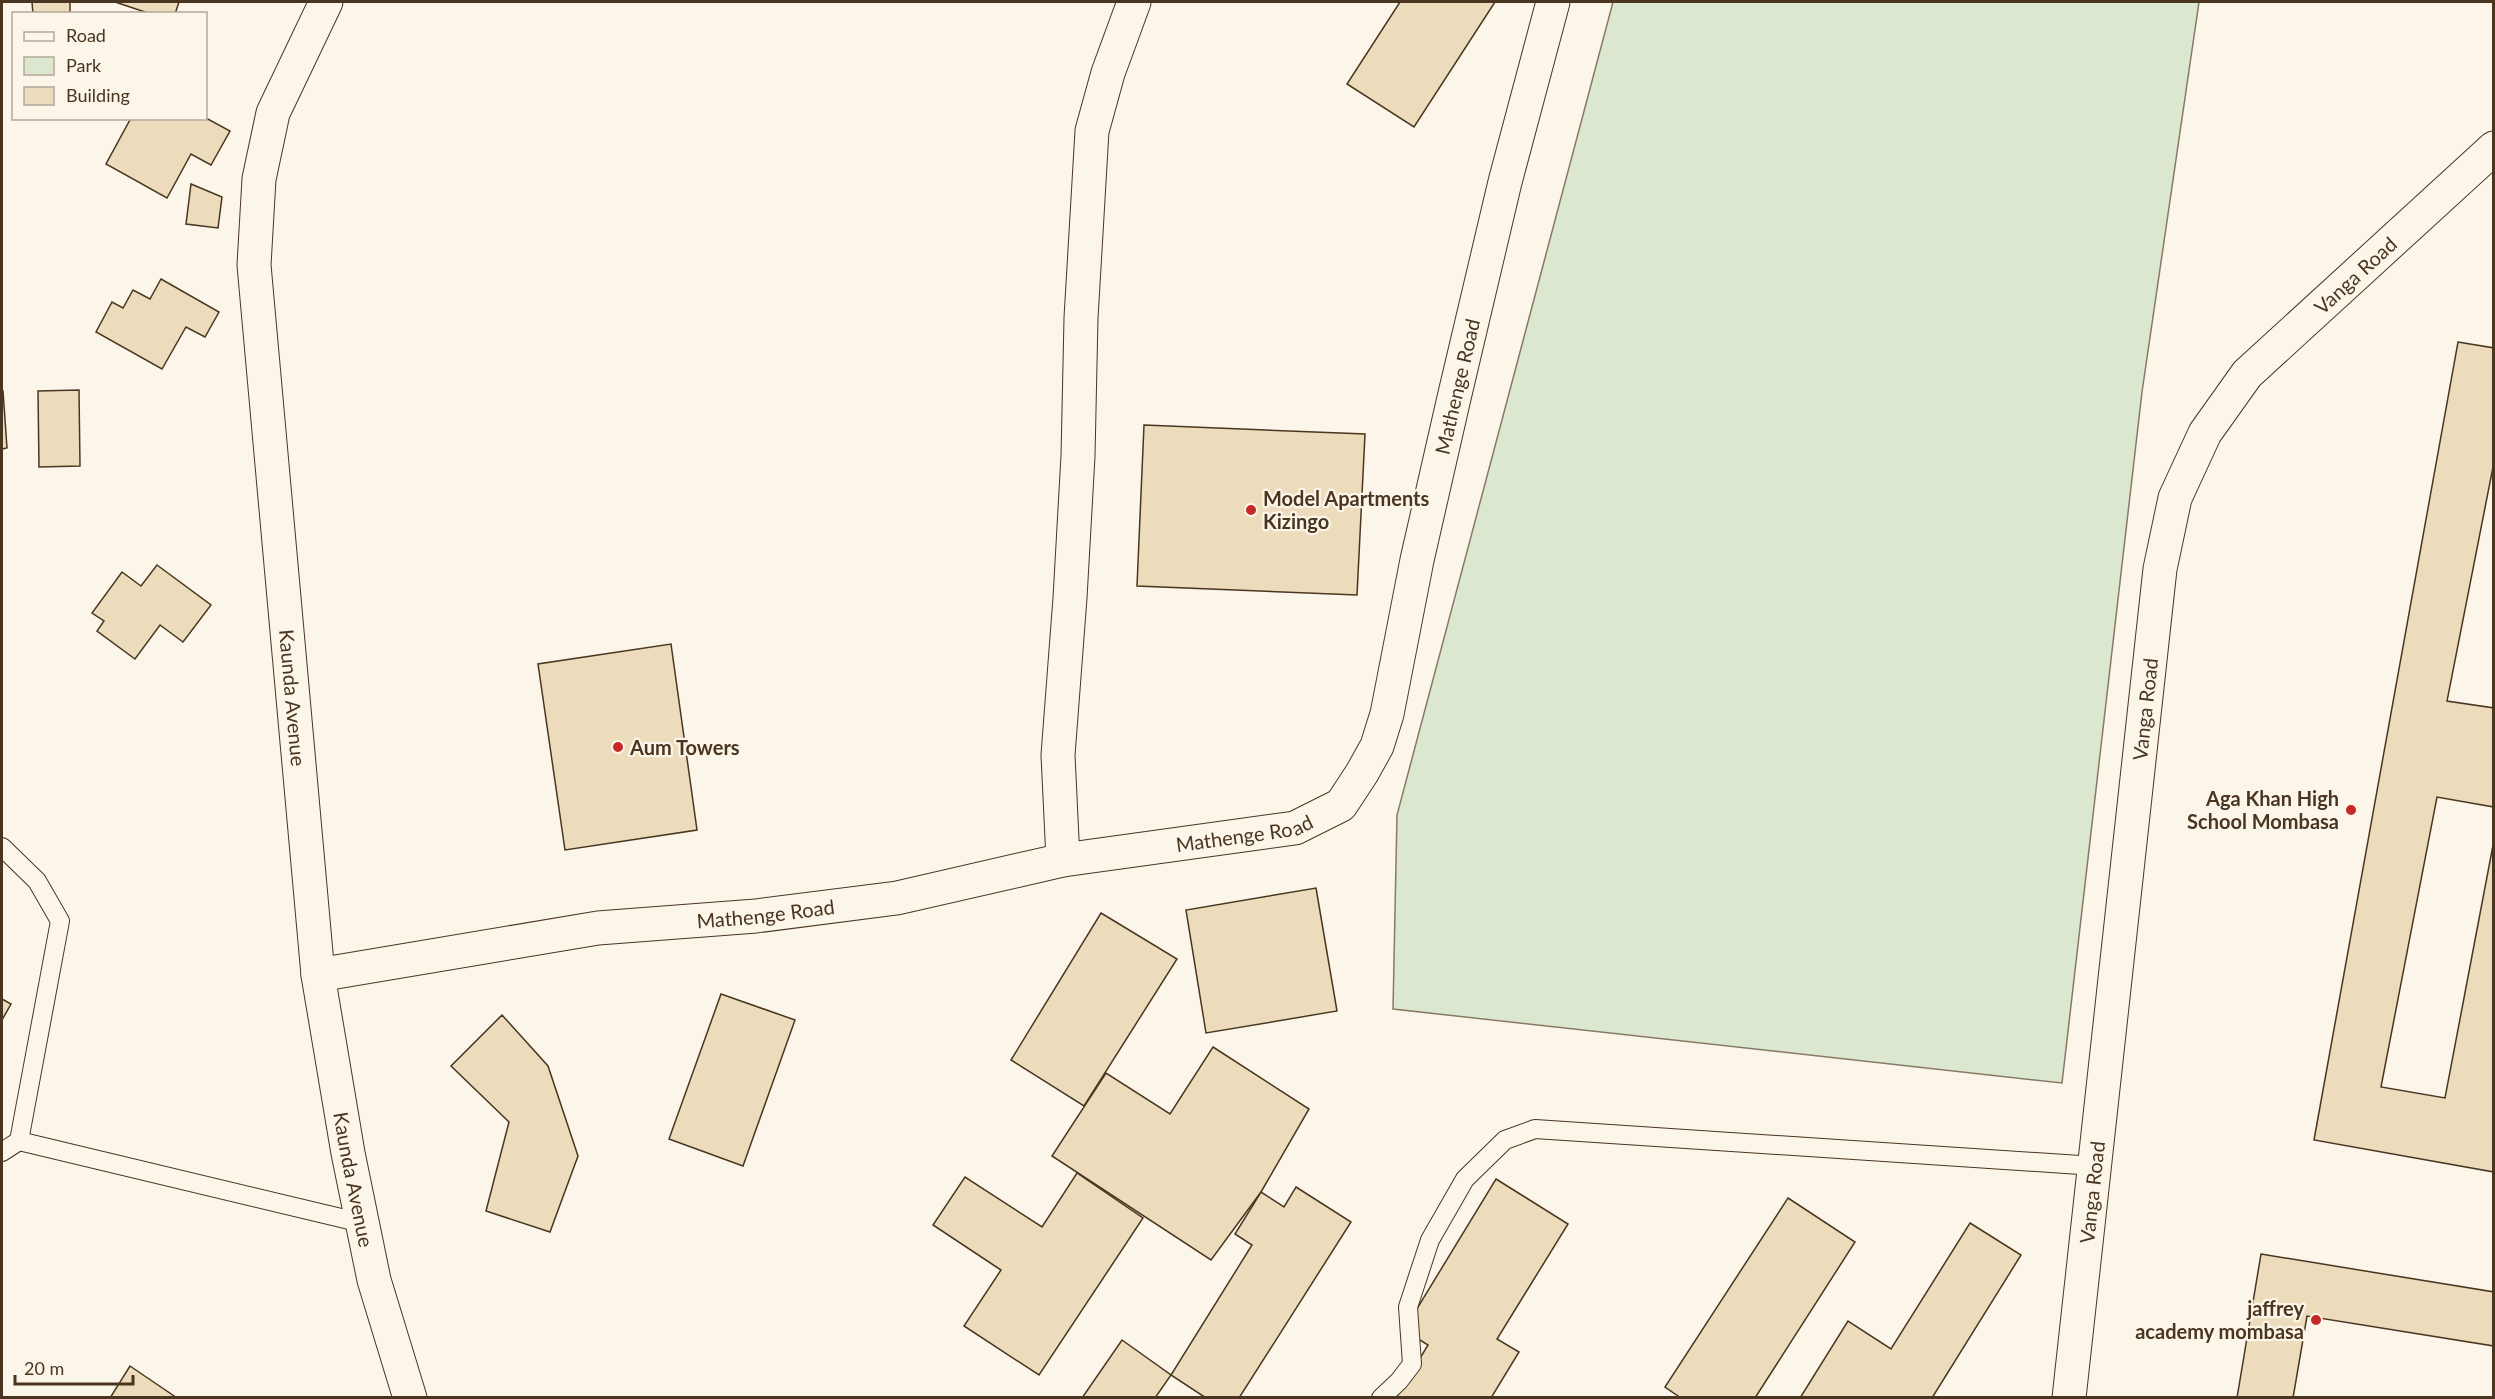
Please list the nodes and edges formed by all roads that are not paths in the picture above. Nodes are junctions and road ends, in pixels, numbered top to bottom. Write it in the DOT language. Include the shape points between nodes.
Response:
graph roads {
  1 [pos="326,2"];
  2 [pos="1134,2"];
  3 [pos="1553,2"];
  4 [pos="2493,148"];
  5 [pos="2,847"];
  6 [pos="1063,860"];
  7 [pos="318,975"];
  8 [pos="19,1141"];
  9 [pos="2,1152"];
  10 [pos="2094,1166"];
  11 [pos="362,1223"];
  12 [pos="410,1398"];
  13 [pos="1381,1398"];
  14 [pos="2069,1398"];
  1 -- 7 [label="street, Kaunda Avenue" via="273,113 259,179 254,265"];
  2 -- 6 [label="street" via="1092,131 1078,456 1058,755"];
  3 -- 6 [label="street, Mathenge Road" via="1505,182 1457,387 1387,714 1377,746 1362,773 1341,805 1295,828"];
  4 -- 10 [label="street, Vanga Road" via="2247,374 2205,434 2175,498 2160,569"];
  5 -- 8 [label="lane" via="37,880 60,921"];
  6 -- 7 [label="street, Mathenge Road" via="897,898 756,916 598,928"];
  7 -- 11 [label="street, Kaunda Avenue"];
  8 -- 9 [label="lane"];
  8 -- 11 [label="lane"];
  10 -- 13 [label="lane" via="1535,1129 1505,1140 1466,1179 1430,1240 1408,1307 1412,1364"];
  10 -- 14 [label="street, Vanga Road"];
  11 -- 12 [label="street, Kaunda Avenue" via="374,1280"];
}
